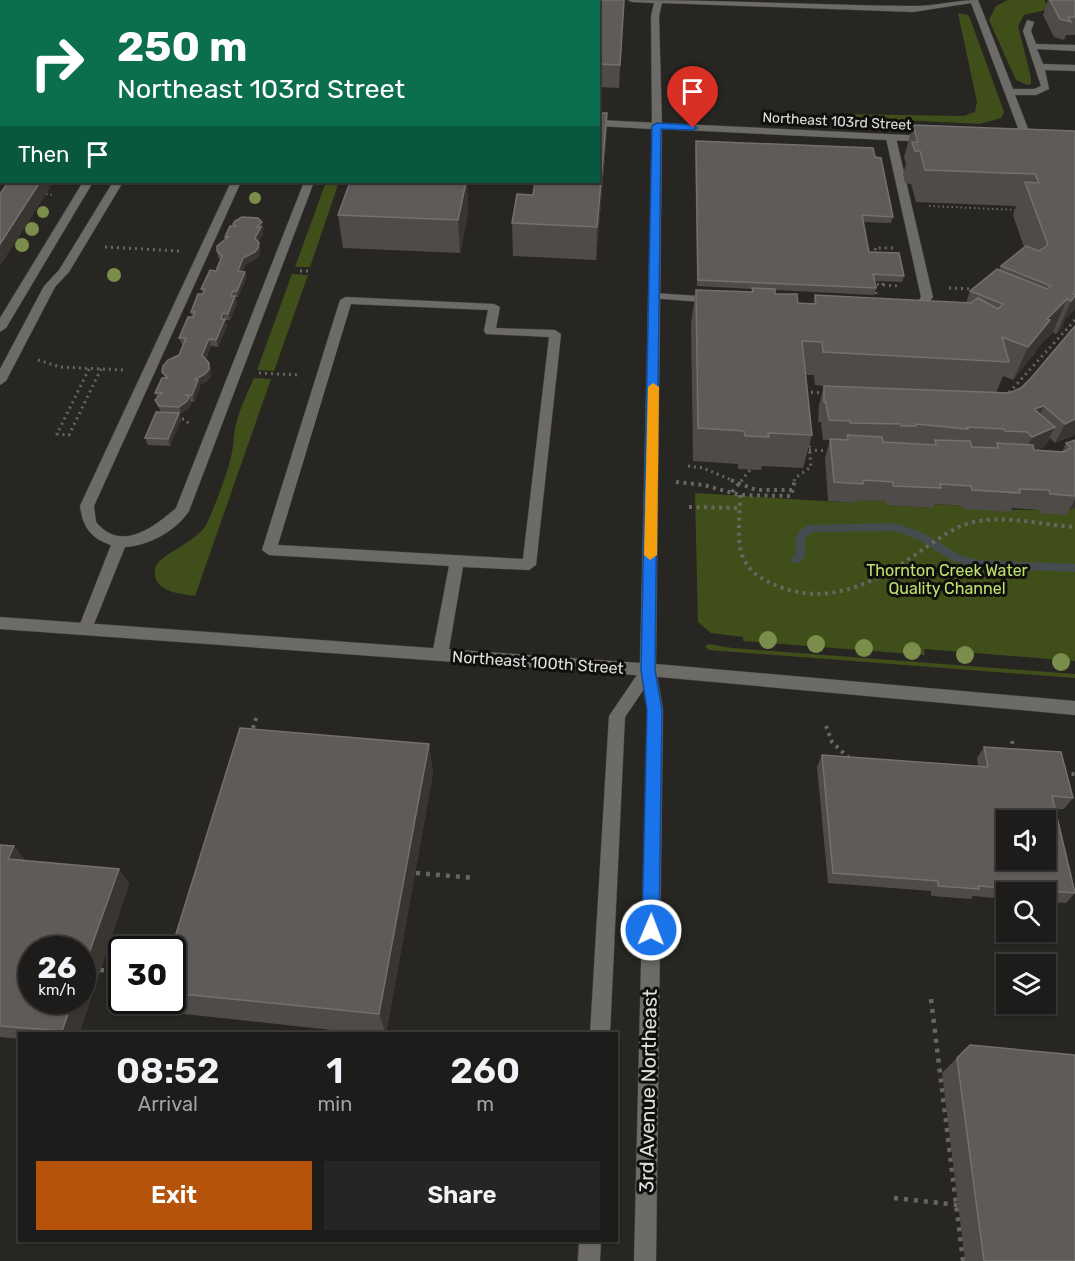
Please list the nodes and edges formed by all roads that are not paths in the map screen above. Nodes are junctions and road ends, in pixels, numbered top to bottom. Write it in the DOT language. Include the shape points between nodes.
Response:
graph roads {
  1 [pos="632,0"];
  2 [pos="973,0"];
  3 [pos="658,2"];
  4 [pos="1030,22"];
  5 [pos="1033,46"];
  6 [pos="1075,48"];
  7 [pos="1040,67"];
  8 [pos="1075,68"];
  9 [pos="1009,92"];
  10 [pos="600,123"];
  11 [pos="657,126"];
  12 [pos="891,138"];
  13 [pos="937,140"];
  14 [pos="1018,144"];
  15 [pos="1029,144"];
  16 [pos="1041,145"];
  17 [pos="87,183"];
  18 [pos="117,183"];
  19 [pos="236,183"];
  20 [pos="309,183"];
  21 [pos="654,297"];
  22 [pos="731,300"];
  23 [pos="897,308"];
  24 [pos="0,328"];
  25 [pos="0,381"];
  26 [pos="119,543"];
  27 [pos="457,561"];
  28 [pos="0,623"];
  29 [pos="85,629"];
  30 [pos="440,655"];
  31 [pos="648,670"];
  32 [pos="1075,708"];
  33 [pos="600,1032"];
  34 [pos="590,1242"];
  35 [pos="589,1261"];
  36 [pos="645,1261"];
  1 -- 3 [label="street"];
  2 -- 3 [label="street" via="913,9"];
  2 -- 9 [label="street"];
  3 -- 11 [label="street, 3rd Avenue Northeast"];
  4 -- 5 [label="street" via="1027,32"];
  5 -- 6 [label="street"];
  5 -- 7 [label="street"];
  7 -- 8 [label="street"];
  7 -- 9 [label="street" via="1046,83 1043,90"];
  9 -- 15 [label="street"];
  10 -- 11 [label="street, Northeast 103rd Street"];
  11 -- 12 [label="street, Northeast 103rd Street"];
  11 -- 21 [label="street, 3rd Avenue Northeast"];
  12 -- 13 [label="street, Northeast 103rd Street"];
  12 -- 23 [label="street" via="927,297 926,302 914,308"];
  14 -- 15 [label="street"];
  15 -- 16 [label="street"];
  17 -- 24 [label="street"];
  18 -- 25 [label="street" via="63,272 50,286"];
  19 -- 26 [label="street" via="87,506 90,524"];
  20 -- 26 [label="street" via="182,511 142,539"];
  21 -- 22 [label="street"];
  21 -- 31 [label="street, 3rd Avenue Northeast"];
  26 -- 29 [label="street"];
  27 -- 27 [label="street" via="269,550 346,300 494,308 490,331 555,334 529,565"];
  27 -- 30 [label="street"];
  28 -- 29 [label="street, Northeast 100th Street"];
  29 -- 30 [label="street, Northeast 100th Street"];
  30 -- 31 [label="street, Northeast 100th Street"];
  31 -- 32 [label="street, Northeast 100th Street"];
  31 -- 33 [label="street" via="617,716"];
  31 -- 36 [label="street, 3rd Avenue Northeast" via="655,710"];
  34 -- 35 [label="street"];
}
